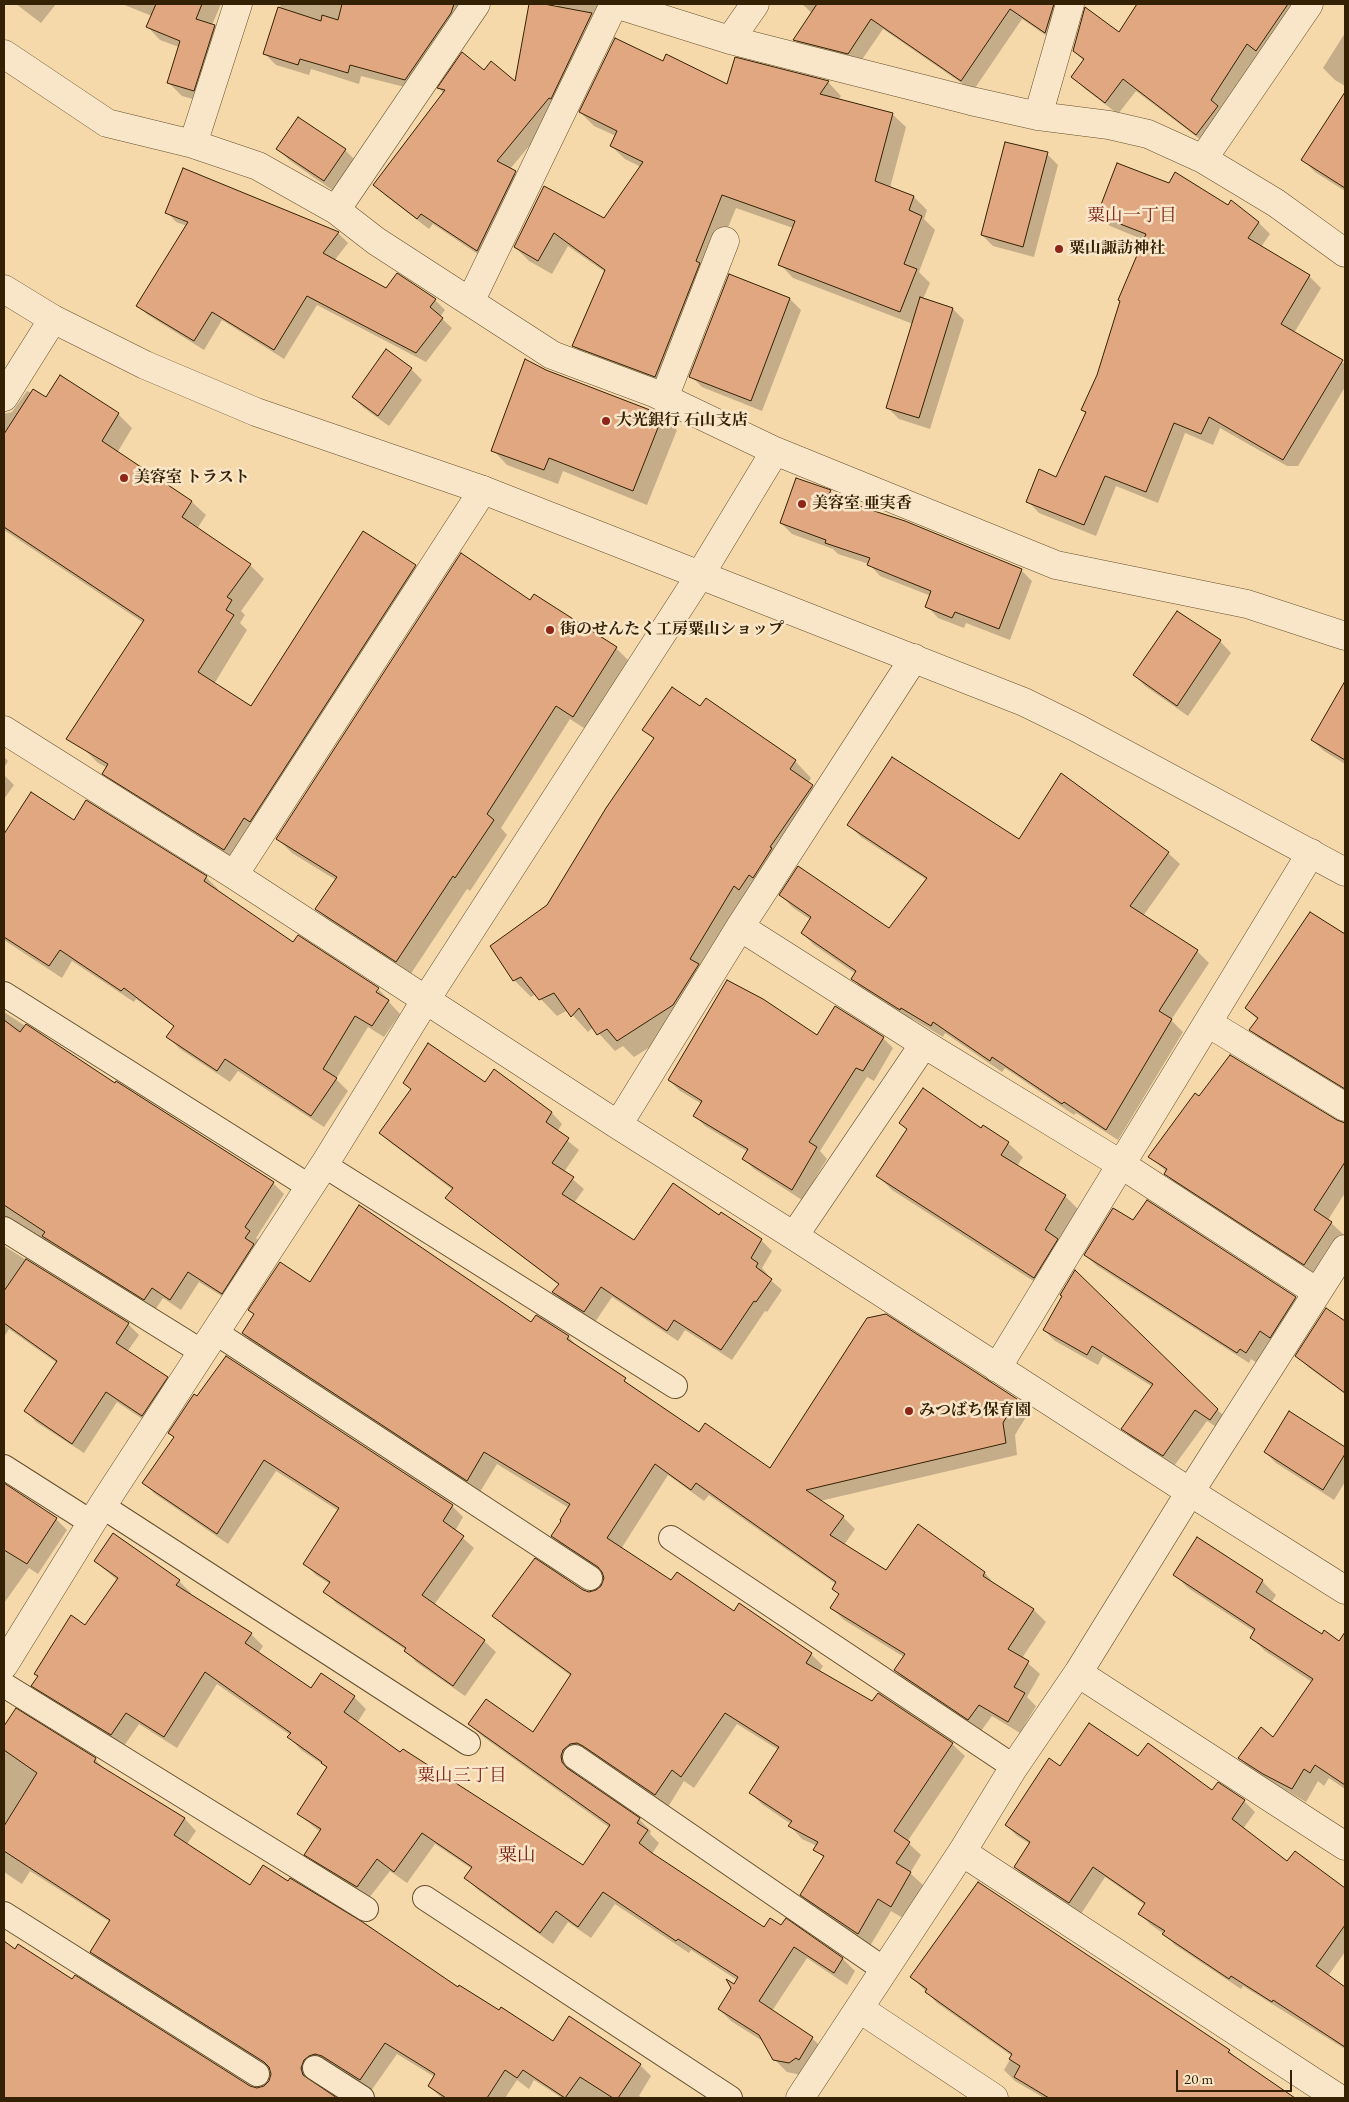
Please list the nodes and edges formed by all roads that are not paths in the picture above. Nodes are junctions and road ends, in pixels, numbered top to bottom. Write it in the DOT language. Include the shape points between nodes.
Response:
graph roads {
  1 [pos="238,4"];
  2 [pos="476,4"];
  3 [pos="615,4"];
  4 [pos="755,4"];
  5 [pos="1070,4"];
  6 [pos="1309,4"];
  7 [pos="730,40"];
  8 [pos="4,54"];
  9 [pos="1038,116"];
  10 [pos="193,144"];
  11 [pos="1203,159"];
  12 [pos="336,210"];
  13 [pos="726,241"];
  14 [pos="1345,253"];
  15 [pos="4,290"];
  16 [pos="470,302"];
  17 [pos="53,319"];
  18 [pos="4,396"];
  19 [pos="664,398"];
  20 [pos="775,451"];
  21 [pos="482,490"];
  22 [pos="700,575"];
  23 [pos="1345,636"];
  24 [pos="914,658"];
  25 [pos="4,730"];
  26 [pos="1312,853"];
  27 [pos="1345,872"];
  28 [pos="234,875"];
  29 [pos="740,927"];
  30 [pos="4,994"];
  31 [pos="425,1001"];
  32 [pos="1208,1023"];
  33 [pos="924,1044"];
  34 [pos="1345,1107"];
  35 [pos="618,1125"];
  36 [pos="1122,1165"];
  37 [pos="317,1176"];
  38 [pos="4,1229"];
  39 [pos="794,1236"];
  40 [pos="1345,1249"];
  41 [pos="1318,1292"];
  42 [pos="208,1342"];
  43 [pos="997,1368"];
  44 [pos="675,1386"];
  45 [pos="4,1468"];
  46 [pos="1190,1492"];
  47 [pos="97,1514"];
  48 [pos="671,1538"];
  49 [pos="590,1578"];
  50 [pos="1345,1590"];
  51 [pos="4,1665"];
  52 [pos="1078,1673"];
  53 [pos="4,1685"];
  54 [pos="468,1743"];
  55 [pos="575,1757"];
  56 [pos="1014,1766"];
  57 [pos="1345,1846"];
  58 [pos="962,1852"];
  59 [pos="425,1898"];
  60 [pos="366,1909"];
  61 [pos="4,1914"];
  62 [pos="884,1970"];
  63 [pos="860,2008"];
  64 [pos="315,2068"];
  65 [pos="257,2074"];
  66 [pos="362,2098"];
  67 [pos="730,2098"];
  68 [pos="800,2098"];
  69 [pos="994,2098"];
  70 [pos="1338,2098"];
  1 -- 10 [label="street"];
  2 -- 12 [label="street"];
  3 -- 7 [label="street"];
  3 -- 16 [label="street"];
  4 -- 7 [label="street"];
  5 -- 9 [label="street"];
  6 -- 11 [label="street"];
  7 -- 9 [label="street"];
  8 -- 10 [label="street" via="108,123"];
  9 -- 11 [label="street" via="1148,134"];
  10 -- 12 [label="street" via="258,166"];
  11 -- 14 [label="street" via="1276,203"];
  12 -- 16 [label="street"];
  13 -- 19 [label="street"];
  15 -- 17 [label="street"];
  16 -- 19 [label="street" via="552,355"];
  17 -- 18 [label="street"];
  17 -- 21 [label="street" via="145,365 256,412"];
  19 -- 20 [label="street"];
  20 -- 22 [label="street"];
  20 -- 23 [label="street" via="1056,565 1248,604"];
  21 -- 22 [label="street"];
  21 -- 28 [label="street"];
  22 -- 24 [label="street"];
  22 -- 31 [label="street"];
  24 -- 26 [label="street" via="1024,702 1078,728"];
  24 -- 29 [label="street"];
  25 -- 28 [label="street"];
  26 -- 27 [label="street"];
  26 -- 32 [label="street"];
  28 -- 31 [label="street"];
  29 -- 33 [label="street"];
  29 -- 35 [label="street"];
  30 -- 37 [label="lane"];
  31 -- 35 [label="street"];
  31 -- 37 [label="street"];
  32 -- 34 [label="street"];
  32 -- 36 [label="street"];
  33 -- 36 [label="street"];
  33 -- 39 [label="street"];
  35 -- 39 [label="street"];
  36 -- 41 [label="street"];
  36 -- 43 [label="street"];
  37 -- 42 [label="street"];
  37 -- 44 [label="lane"];
  38 -- 42 [label="lane"];
  39 -- 43 [label="street"];
  40 -- 41 [label="street"];
  41 -- 46 [label="street"];
  42 -- 47 [label="street"];
  42 -- 49 [label="lane"];
  43 -- 46 [label="street"];
  45 -- 47 [label="lane"];
  46 -- 50 [label="street"];
  46 -- 52 [label="street"];
  47 -- 51 [label="street"];
  47 -- 54 [label="lane"];
  48 -- 56 [label="lane"];
  52 -- 56 [label="street"];
  52 -- 57 [label="street"];
  53 -- 60 [label="lane"];
  55 -- 62 [label="lane"];
  56 -- 58 [label="street"];
  58 -- 62 [label="street"];
  58 -- 70 [label="street"];
  59 -- 67 [label="lane"];
  61 -- 65 [label="lane"];
  62 -- 63 [label="street"];
  63 -- 68 [label="street"];
  63 -- 69 [label="street"];
  64 -- 66 [label="lane"];
}
